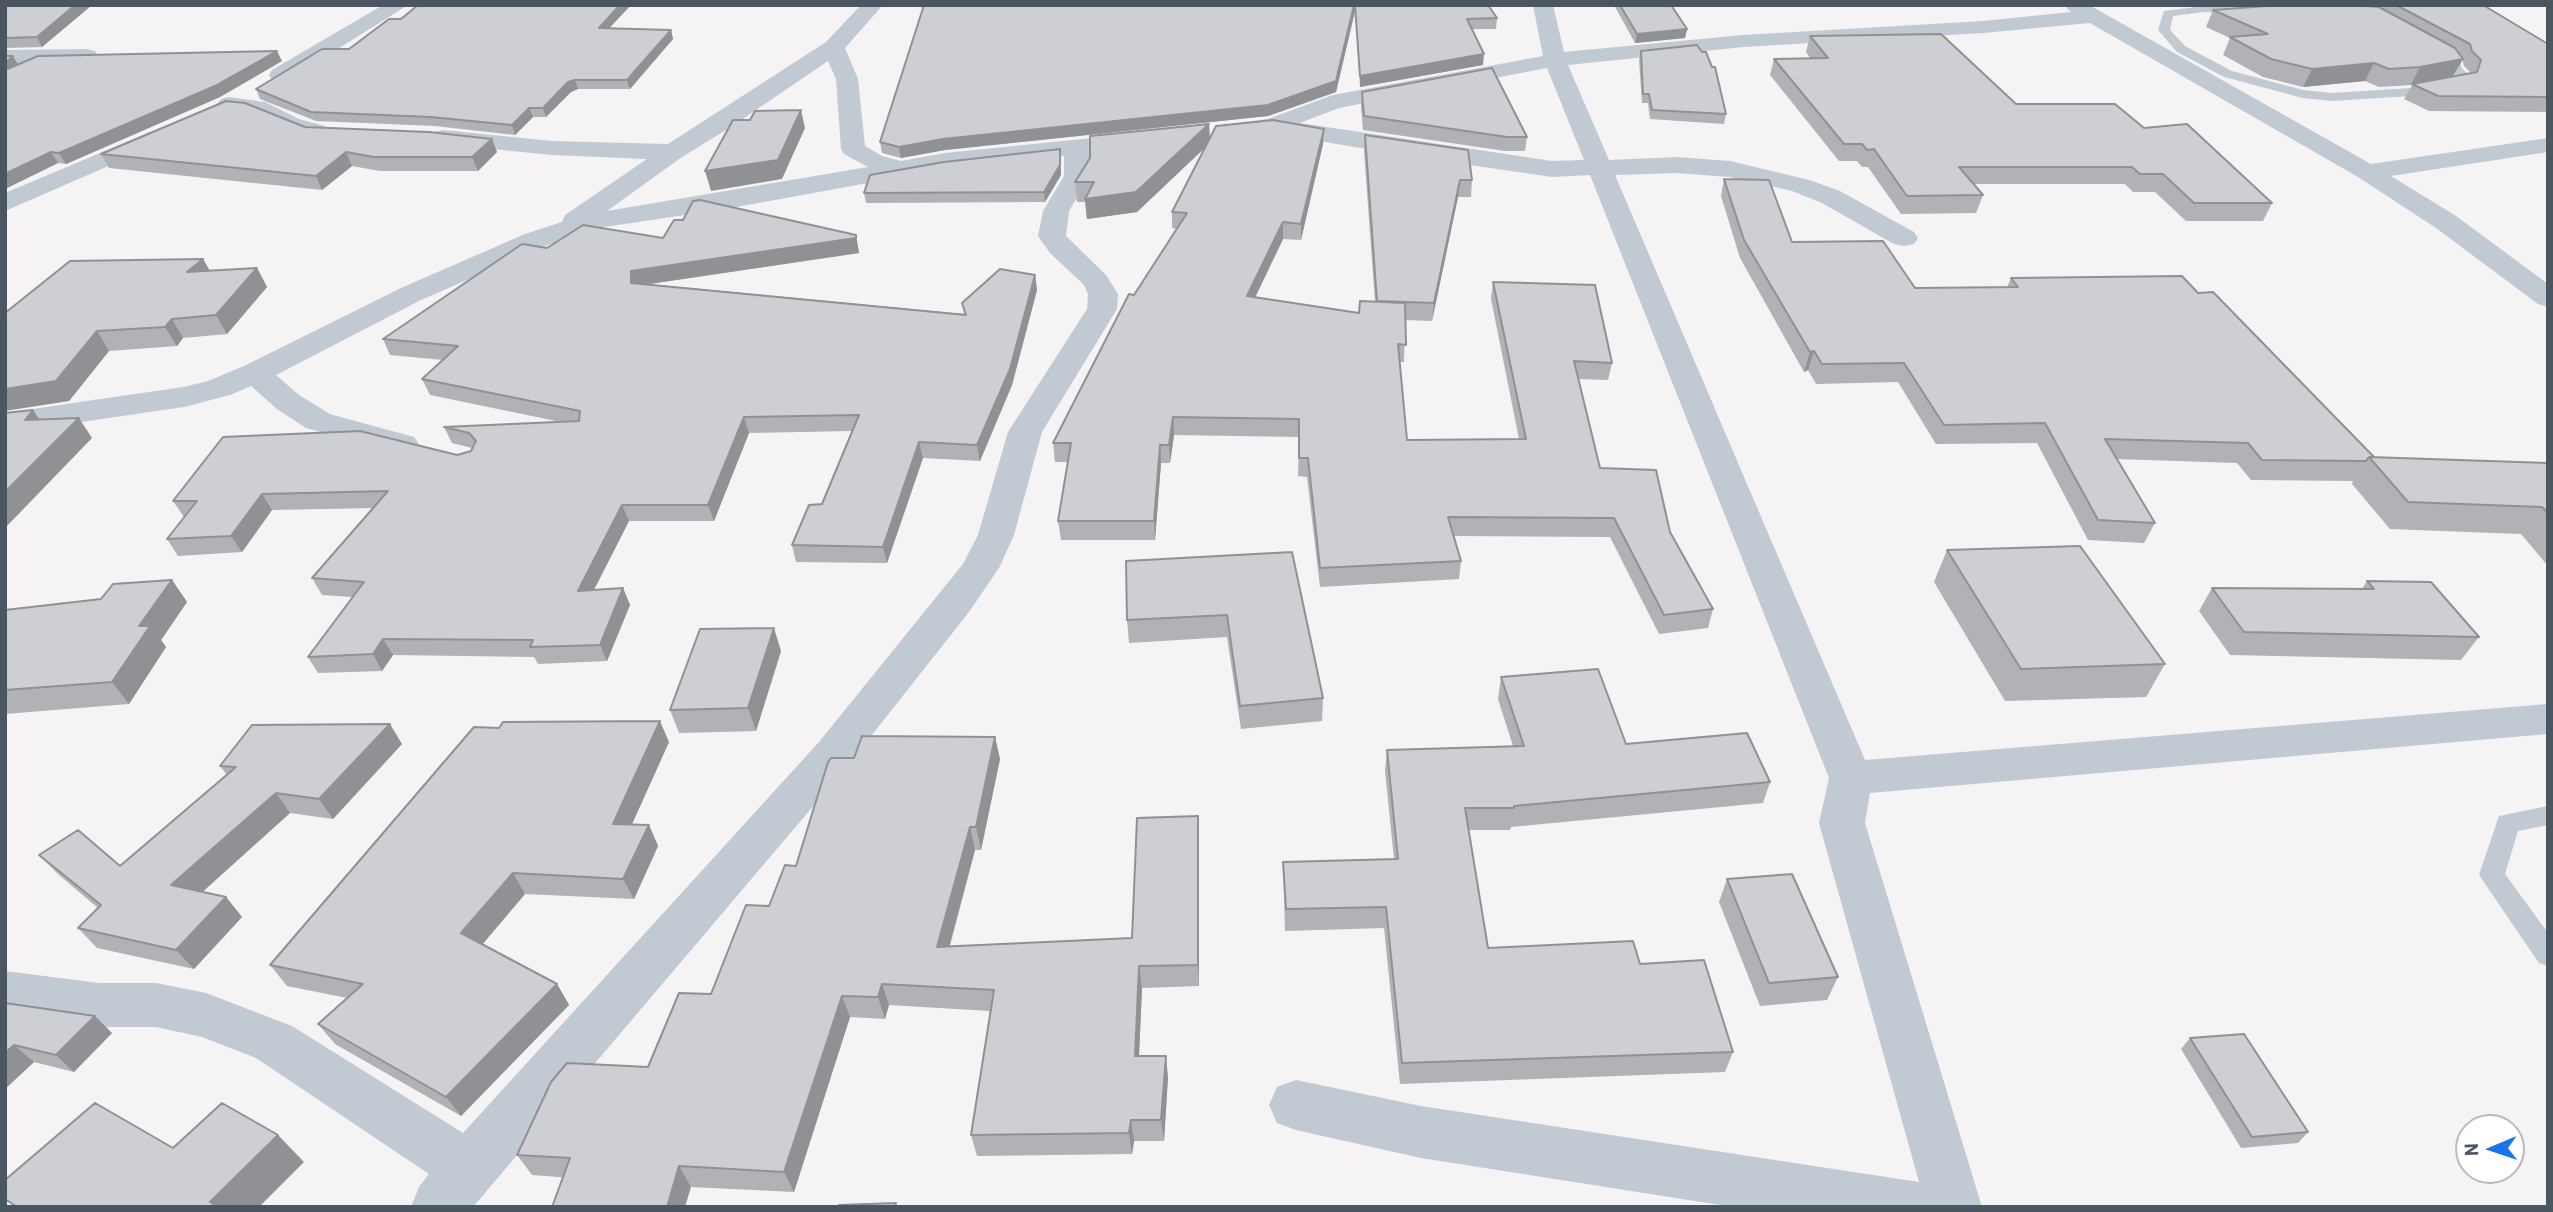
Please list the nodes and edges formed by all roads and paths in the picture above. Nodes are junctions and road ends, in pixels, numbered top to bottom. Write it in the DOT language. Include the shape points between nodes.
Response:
graph roads {
  1 [pos="398,5"];
  2 [pos="873,5"];
  3 [pos="1543,5"];
  4 [pos="2083,11"];
  5 [pos="2260,12"];
  6 [pos="2425,46"];
  7 [pos="834,47"];
  8 [pos="324,50"];
  9 [pos="282,51"];
  10 [pos="115,55"];
  11 [pos="5,57"];
  12 [pos="1555,60"];
  13 [pos="229,104"];
  14 [pos="205,114"];
  15 [pos="1273,126"];
  16 [pos="168,131"];
  17 [pos="339,132"];
  18 [pos="1204,134"];
  19 [pos="421,136"];
  20 [pos="1162,138"];
  21 [pos="2548,145"];
  22 [pos="1076,146"];
  23 [pos="673,152"];
  24 [pos="900,169"];
  25 [pos="1602,169"];
  26 [pos="2367,172"];
  27 [pos="5,203"];
  28 [pos="562,230"];
  29 [pos="1904,238"];
  30 [pos="2548,298"];
  31 [pos="255,373"];
  32 [pos="5,423"];
  33 [pos="426,449"];
  34 [pos="2548,719"];
  35 [pos="1851,778"];
  36 [pos="2548,815"];
  37 [pos="2548,954"];
  38 [pos="5,993"];
  39 [pos="1296,1105"];
  40 [pos="454,1188"];
  41 [pos="1910,1207"];
  42 [pos="1954,1207"];
  1 -- 8 [label="street"];
  2 -- 7 [label="street"];
  3 -- 12 [label="street"];
  4 -- 12 [label="street" via="1983,27 1730,42"];
  4 -- 26 [label="street"];
  5 -- 6 [label="lane" via="2204,9 2168,13 2164,30 2181,49 2228,74 2291,92 2332,97 2411,92 2464,81 2454,67 2457,64"];
  7 -- 23 [label="street"];
  7 -- 24 [label="street" via="847,79 853,149"];
  8 -- 9 [label="street"];
  8 -- 13 [label="street"];
  10 -- 11 [label="street"];
  12 -- 15 [label="street" via="1333,102"];
  12 -- 25 [label="street"];
  13 -- 14 [label="street"];
  13 -- 17 [label="street" via="257,107 311,131"];
  15 -- 18 [label="street"];
  15 -- 25 [label="street" via="1522,166"];
  16 -- 27 [label="street"];
  19 -- 23 [label="street" via="552,148"];
  20 -- 22 [label="street"];
  21 -- 26 [label="street"];
  22 -- 24 [label="street"];
  22 -- 40 [label="street" via="1077,176 1056,211 1052,236 1096,281 1103,294 1102,309 1025,432 996,535 980,568 834,753"];
  23 -- 28 [label="street"];
  24 -- 28 [label="street"];
  25 -- 29 [label="street" via="1701,165 1776,179 1831,197"];
  25 -- 35 [label="street"];
  26 -- 30 [label="street" via="2446,222"];
  28 -- 31 [label="street" via="411,294"];
  31 -- 32 [label="street" via="184,397"];
  31 -- 33 [label="street" via="318,421"];
  34 -- 35 [label="street"];
  35 -- 42 [label="street" via="1842,823"];
  36 -- 37 [label="lane" via="2508,823 2492,875"];
  38 -- 40 [label="street" via="99,1005 156,1005 206,1015 274,1042"];
  39 -- 41 [label="street" via="1421,1132"];
}
